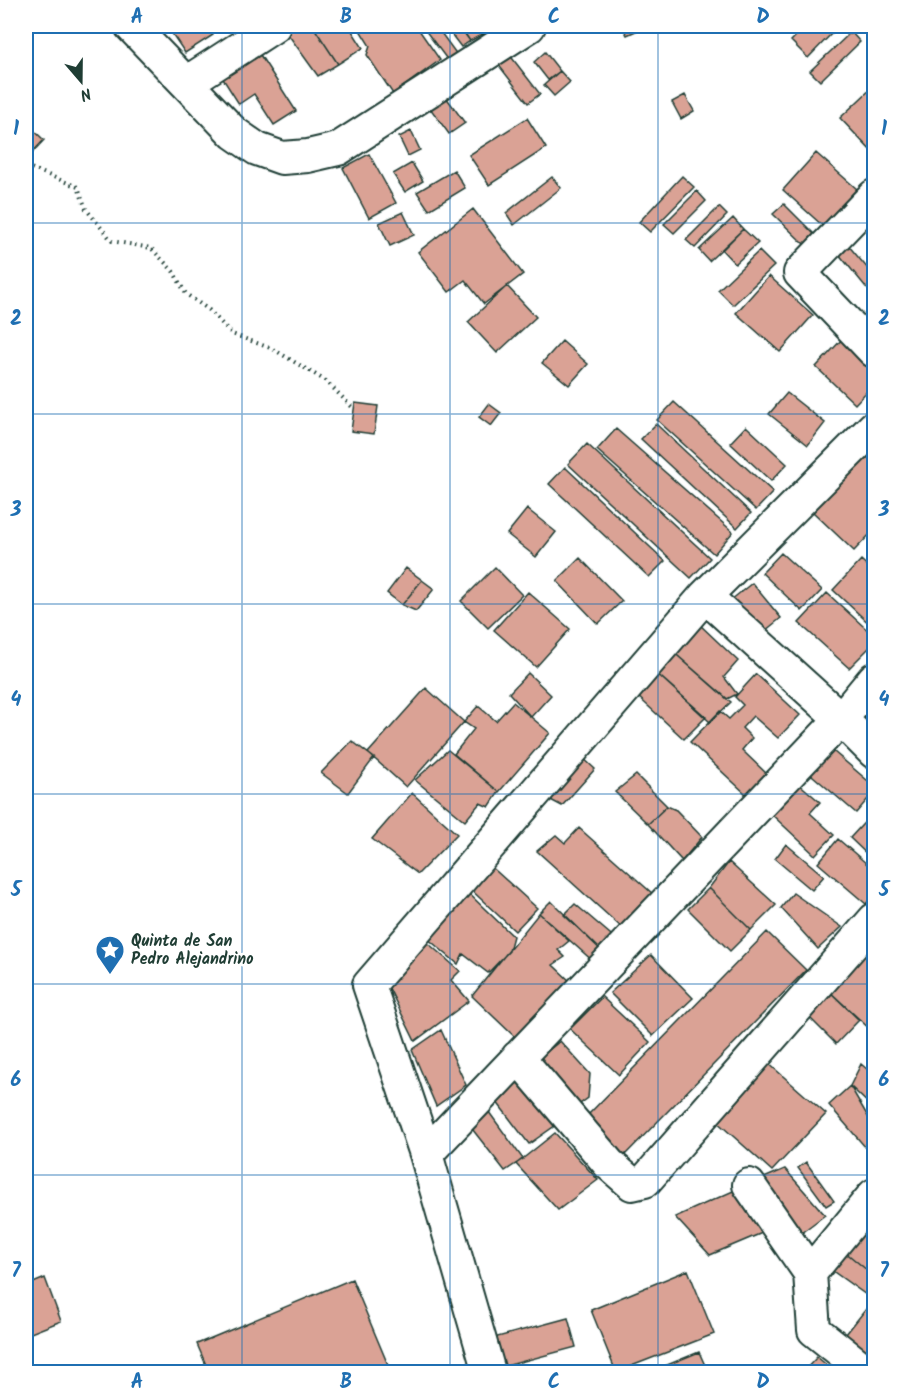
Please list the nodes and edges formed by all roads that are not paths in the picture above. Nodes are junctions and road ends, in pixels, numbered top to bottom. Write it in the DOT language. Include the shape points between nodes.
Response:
graph roads {
  1 [pos="131,26"];
  2 [pos="274,26"];
  3 [pos="529,26"];
  4 [pos="186,83"];
  5 [pos="874,196"];
  6 [pos="874,351"];
  7 [pos="874,427"];
  8 [pos="705,596"];
  9 [pos="874,680"];
  10 [pos="841,719"];
  11 [pos="874,752"];
  12 [pos="874,920"];
  13 [pos="518,1057"];
  14 [pos="426,1154"];
  15 [pos="749,1185"];
  16 [pos="874,1195"];
  17 [pos="810,1273"];
  18 [pos="489,1372"];
  19 [pos="867,1372"];
  1 -- 4 [label="street"];
  2 -- 4 [label="street"];
  3 -- 4 [label="street" via="338,149 308,156 282,158 257,149 234,133"];
  5 -- 6 [label="street" via="800,273"];
  7 -- 8 [label="street"];
  8 -- 10 [label="street"];
  8 -- 14 [label="street" via="369,985"];
  9 -- 10 [label="street"];
  10 -- 11 [label="street"];
  10 -- 13 [label="street"];
  12 -- 13 [label="street" via="645,1180 632,1184 609,1164"];
  13 -- 14 [label="street"];
  14 -- 18 [label="street"];
  15 -- 17 [label="street"];
  16 -- 17 [label="street"];
  17 -- 19 [label="street" via="814,1330"];
}
